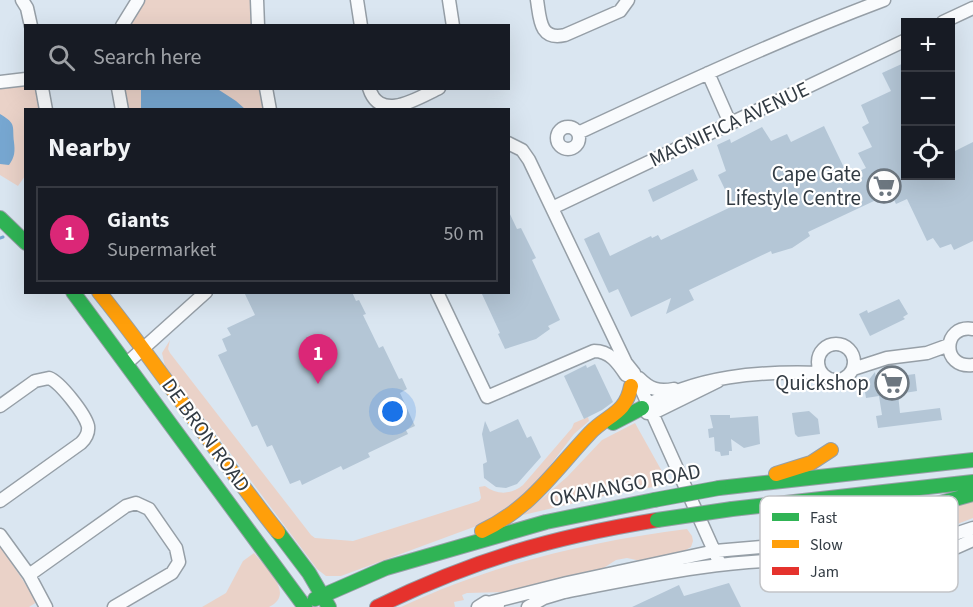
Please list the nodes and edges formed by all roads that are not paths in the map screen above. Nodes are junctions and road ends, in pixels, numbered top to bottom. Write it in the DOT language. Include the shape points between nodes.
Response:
graph roads {
  1 [pos="22,0"];
  2 [pos="138,0"];
  3 [pos="257,0"];
  4 [pos="357,0"];
  5 [pos="449,0"];
  6 [pos="537,0"];
  7 [pos="628,0"];
  8 [pos="885,0"];
  9 [pos="973,8"];
  10 [pos="952,18"];
  11 [pos="31,24"];
  12 [pos="123,24"];
  13 [pos="258,24"];
  14 [pos="361,24"];
  15 [pos="453,24"];
  16 [pos="901,42"];
  17 [pos="708,73"];
  18 [pos="24,79"];
  19 [pos="0,82"];
  20 [pos="42,90"];
  21 [pos="118,90"];
  22 [pos="266,90"];
  23 [pos="370,90"];
  24 [pos="434,90"];
  25 [pos="46,108"];
  26 [pos="122,108"];
  27 [pos="270,108"];
  28 [pos="730,123"];
  29 [pos="578,134"];
  30 [pos="510,144"];
  31 [pos="0,208"];
  32 [pos="552,208"];
  33 [pos="0,218"];
  34 [pos="24,225"];
  35 [pos="24,241"];
  36 [pos="75,294"];
  37 [pos="101,294"];
  38 [pos="204,294"];
  39 [pos="438,294"];
  40 [pos="973,329"];
  41 [pos="143,348"];
  42 [pos="950,350"];
  43 [pos="852,353"];
  44 [pos="886,358"];
  45 [pos="818,359"];
  46 [pos="127,363"];
  47 [pos="973,365"];
  48 [pos="853,369"];
  49 [pos="780,372"];
  50 [pos="821,373"];
  51 [pos="630,375"];
  52 [pos="719,380"];
  53 [pos="685,387"];
  54 [pos="0,406"];
  55 [pos="647,410"];
  56 [pos="580,446"];
  57 [pos="831,450"];
  58 [pos="973,460"];
  59 [pos="973,482"];
  60 [pos="724,487"];
  61 [pos="973,494"];
  62 [pos="844,496"];
  63 [pos="958,498"];
  64 [pos="0,501"];
  65 [pos="760,505"];
  66 [pos="752,506"];
  67 [pos="760,508"];
  68 [pos="973,528"];
  69 [pos="958,533"];
  70 [pos="0,535"];
  71 [pos="973,540"];
  72 [pos="760,547"];
  73 [pos="958,547"];
  74 [pos="715,551"];
  75 [pos="760,562"];
  76 [pos="720,564"];
  77 [pos="386,568"];
  78 [pos="29,575"];
  79 [pos="326,601"];
  80 [pos="496,605"];
  81 [pos="302,606"];
  82 [pos="46,607"];
  83 [pos="114,607"];
  84 [pos="377,607"];
  85 [pos="478,607"];
  86 [pos="528,607"];
  1 -- 11 [label="street"];
  2 -- 12 [label="street"];
  3 -- 13 [label="street"];
  4 -- 14 [label="street"];
  5 -- 15 [label="street"];
  6 -- 7 [label="street" via="542,27 555,36 620,11"];
  8 -- 17 [label="street"];
  9 -- 10 [label="street"];
  16 -- 28 [label="street, MAGNIFICA AVENUE"];
  17 -- 28 [label="street"];
  17 -- 29 [label="street"];
  18 -- 19 [label="street"];
  20 -- 25 [label="street"];
  21 -- 26 [label="street"];
  22 -- 27 [label="street"];
  23 -- 24 [label="street" via="376,101 390,107"];
  28 -- 32 [label="street, MAGNIFICA AVENUE"];
  30 -- 32 [label="street" via="526,154"];
  31 -- 34 [label="main road"];
  32 -- 51 [label="street"];
  33 -- 35 [label="main road"];
  36 -- 46 [label="main road, DE BRON ROAD"];
  37 -- 41 [label="main road, DE BRON ROAD"];
  38 -- 41 [label="street"];
  39 -- 51 [label="street" via="487,397 590,352 600,351"];
  40 -- 42 [label="street" via="958,331 950,339"];
  41 -- 46 [label="street"];
  41 -- 79 [label="main road, DE BRON ROAD"];
  42 -- 44 [label="street"];
  42 -- 47 [label="street" via="959,363"];
  43 -- 44 [label="street"];
  43 -- 45 [label="street" via="844,346 832,344 824,348"];
  43 -- 48 [label="street"];
  44 -- 48 [label="street"];
  45 -- 49 [label="street"];
  45 -- 50 [label="street"];
  46 -- 81 [label="main road, DE BRON ROAD"];
  48 -- 50 [label="street" via="847,377 836,381"];
  49 -- 50 [label="street"];
  49 -- 52 [label="street"];
  51 -- 53 [label="street" via="657,391"];
  51 -- 55 [label="street"];
  51 -- 56 [label="main road" via="630,398"];
  52 -- 53 [label="street"];
  52 -- 55 [label="street"];
  53 -- 55 [label="street"];
  54 -- 64 [label="street" via="36,381 49,378 61,385 88,429 81,443"];
  55 -- 56 [label="main road" via="602,430"];
  55 -- 74 [label="street" via="664,454 676,469"];
  56 -- 77 [label="main road" via="547,484 505,520"];
  57 -- 60 [label="main road" via="804,466"];
  58 -- 60 [label="main road, OKAVANGO ROAD"];
  59 -- 62 [label="main road, OKAVANGO ROAD"];
  60 -- 77 [label="main road, OKAVANGO ROAD, bridge" via="546,522"];
  61 -- 63 [label="main road"];
  65 -- 66 [label="main road, OKAVANGO ROAD"];
  66 -- 67 [label="main road"];
  66 -- 84 [label="main road, OKAVANGO ROAD, bridge" via="584,532 502,554"];
  68 -- 69 [label="street"];
  70 -- 78 [label="street"];
  71 -- 73 [label="street"];
  72 -- 74 [label="street"];
  74 -- 76 [label="street"];
  74 -- 80 [label="street" via="567,583"];
  75 -- 76 [label="street"];
  76 -- 86 [label="street" via="564,592"];
  77 -- 79 [label="main road, OKAVANGO ROAD"];
  78 -- 82 [label="street"];
  78 -- 83 [label="street" via="126,506 140,504 149,508 176,548 178,562 172,573"];
  79 -- 81 [label="main road, OKAVANGO ROAD"];
  80 -- 85 [label="street" via="486,602"];
}
